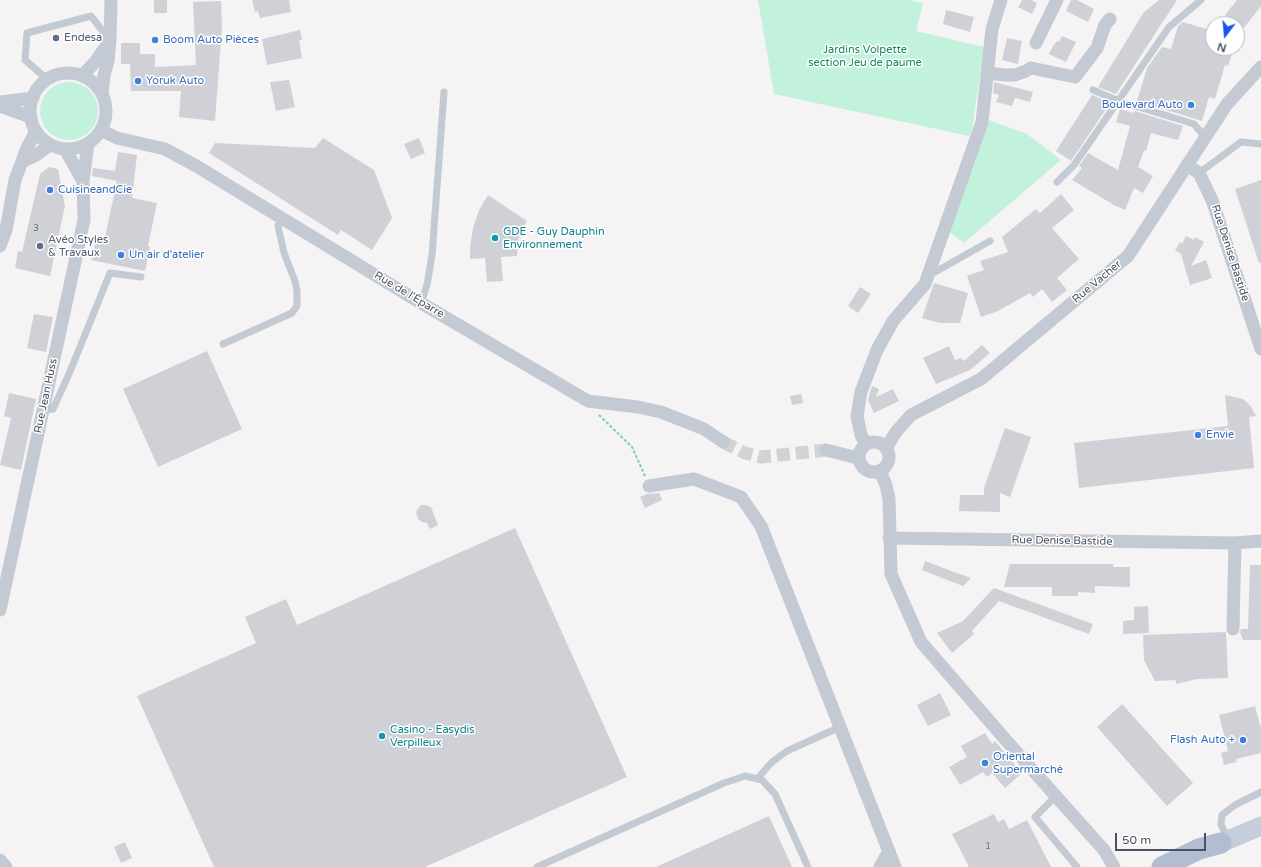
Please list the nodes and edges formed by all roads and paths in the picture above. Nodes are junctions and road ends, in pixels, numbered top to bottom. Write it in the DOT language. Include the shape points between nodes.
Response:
graph roads {
  1 [pos="111,0"];
  2 [pos="1001,0"];
  3 [pos="1057,0"];
  4 [pos="1201,0"];
  5 [pos="1110,19"];
  6 [pos="110,40"];
  7 [pos="1036,43"];
  8 [pos="1261,67"];
  9 [pos="987,73"];
  10 [pos="82,76"];
  11 [pos="48,80"];
  12 [pos="1093,90"];
  13 [pos="444,92"];
  14 [pos="102,94"];
  15 [pos="33,98"];
  16 [pos="1119,101"];
  17 [pos="0,102"];
  18 [pos="0,106"];
  19 [pos="31,117"];
  20 [pos="101,130"];
  21 [pos="36,131"];
  22 [pos="1205,137"];
  23 [pos="88,144"];
  24 [pos="1261,144"];
  25 [pos="50,145"];
  26 [pos="65,149"];
  27 [pos="22,162"];
  28 [pos="1187,165"];
  29 [pos="1199,173"];
  30 [pos="83,180"];
  31 [pos="1057,182"];
  32 [pos="281,217"];
  33 [pos="990,241"];
  34 [pos="0,246"];
  35 [pos="928,276"];
  36 [pos="141,277"];
  37 [pos="421,303"];
  38 [pos="223,344"];
  39 [pos="1261,349"];
  40 [pos="588,401"];
  41 [pos="44,410"];
  42 [pos="723,442"];
  43 [pos="866,444"];
  44 [pos="886,448"];
  45 [pos="826,450"];
  46 [pos="858,458"];
  47 [pos="880,471"];
  48 [pos="649,486"];
  49 [pos="889,538"];
  50 [pos="1261,541"];
  51 [pos="1235,543"];
  52 [pos="0,610"];
  53 [pos="1232,629"];
  54 [pos="840,727"];
  55 [pos="757,779"];
  56 [pos="1261,792"];
  57 [pos="1056,796"];
  58 [pos="1261,826"];
  59 [pos="1224,841"];
  60 [pos="888,851"];
  61 [pos="0,860"];
  62 [pos="6,867"];
  63 [pos="537,867"];
  64 [pos="808,867"];
  65 [pos="880,867"];
  66 [pos="895,867"];
  67 [pos="1077,867"];
  68 [pos="1114,867"];
  69 [pos="1162,867"];
  70 [pos="1184,867"];
  1 -- 6 [label="street"];
  2 -- 9 [label="street" via="992,29"];
  3 -- 7 [label="street"];
  4 -- 16 [label="lane" via="1169,27"];
  5 -- 9 [label="street" via="1105,25 1097,48 1076,77 1031,68 1015,75"];
  6 -- 10 [label="street"];
  6 -- 11 [label="lane" via="91,16 28,33 25,60"];
  6 -- 14 [label="street"];
  8 -- 22 [label="street, Rue Vacher" via="1227,104"];
  9 -- 35 [label="street" via="982,122"];
  10 -- 11 [label="street" via="58,75"];
  10 -- 14 [label="street" via="97,86"];
  11 -- 15 [label="street"];
  12 -- 16 [label="lane"];
  13 -- 37 [label="lane" via="432,255"];
  14 -- 20 [label="street" via="106,118"];
  15 -- 17 [label="street"];
  15 -- 19 [label="street"];
  16 -- 22 [label="lane" via="1194,124"];
  16 -- 31 [label="lane" via="1074,165"];
  18 -- 19 [label="street"];
  19 -- 21 [label="street"];
  20 -- 23 [label="street"];
  20 -- 32 [label="street, Rue de l'Éparre" via="117,138 165,149"];
  21 -- 25 [label="street"];
  21 -- 27 [label="street"];
  22 -- 28 [label="street, Rue Vacher"];
  23 -- 26 [label="street"];
  23 -- 30 [label="street, Rue Jean Huss"];
  24 -- 29 [label="lane" via="1241,142"];
  25 -- 26 [label="street"];
  25 -- 27 [label="street"];
  26 -- 30 [label="street, Rue Jean Huss"];
  27 -- 34 [label="street" via="15,180 6,230"];
  28 -- 29 [label="street"];
  28 -- 44 [label="street, Rue Vacher" via="1128,256 981,379 910,415"];
  29 -- 39 [label="street, Rue Denise Bastide" via="1212,200"];
  30 -- 41 [label="street, Rue Jean Huss" via="84,220"];
  32 -- 37 [label="street, Rue de l'Éparre"];
  32 -- 38 [label="lane" via="278,226 284,253 295,281 297,306 292,313"];
  33 -- 35 [label="lane"];
  35 -- 43 [label="street" via="925,284 893,321 877,350 861,392 857,416 860,435"];
  36 -- 41 [label="lane" via="110,273 53,409"];
  37 -- 40 [label="street, Rue de l'Éparre"];
  40 -- 42 [label="street, Rue de l'Éparre" via="661,412 704,430"];
  40 -- 48 [label="path" via="632,447"];
  41 -- 52 [label="street, Rue Jean Huss"];
  43 -- 44 [label="street" via="874,442"];
  43 -- 46 [label="street" via="860,450"];
  44 -- 47 [label="street" via="889,460"];
  45 -- 46 [label="street"];
  46 -- 47 [label="street" via="866,470"];
  47 -- 49 [label="street" via="889,499"];
  48 -- 54 [label="street" via="694,479 741,498 761,526"];
  49 -- 51 [label="street, Rue Denise Bastide"];
  49 -- 57 [label="street" via="891,574 921,642"];
  50 -- 51 [label="street, Rue Denise Bastide"];
  51 -- 53 [label="street"];
  54 -- 55 [label="lane" via="787,752 772,762"];
  54 -- 60 [label="street"];
  55 -- 63 [label="lane" via="745,776 724,783"];
  55 -- 64 [label="lane" via="762,780 775,794"];
  56 -- 59 [label="lane" via="1235,805 1222,815"];
  57 -- 67 [label="lane" via="1035,817"];
  57 -- 68 [label="street" via="1104,850"];
  58 -- 59 [label="main road"];
  59 -- 69 [label="main road" via="1199,849"];
  59 -- 70 [label="main road"];
  60 -- 65 [label="street"];
  60 -- 66 [label="street"];
  61 -- 62 [label="street"];
}
